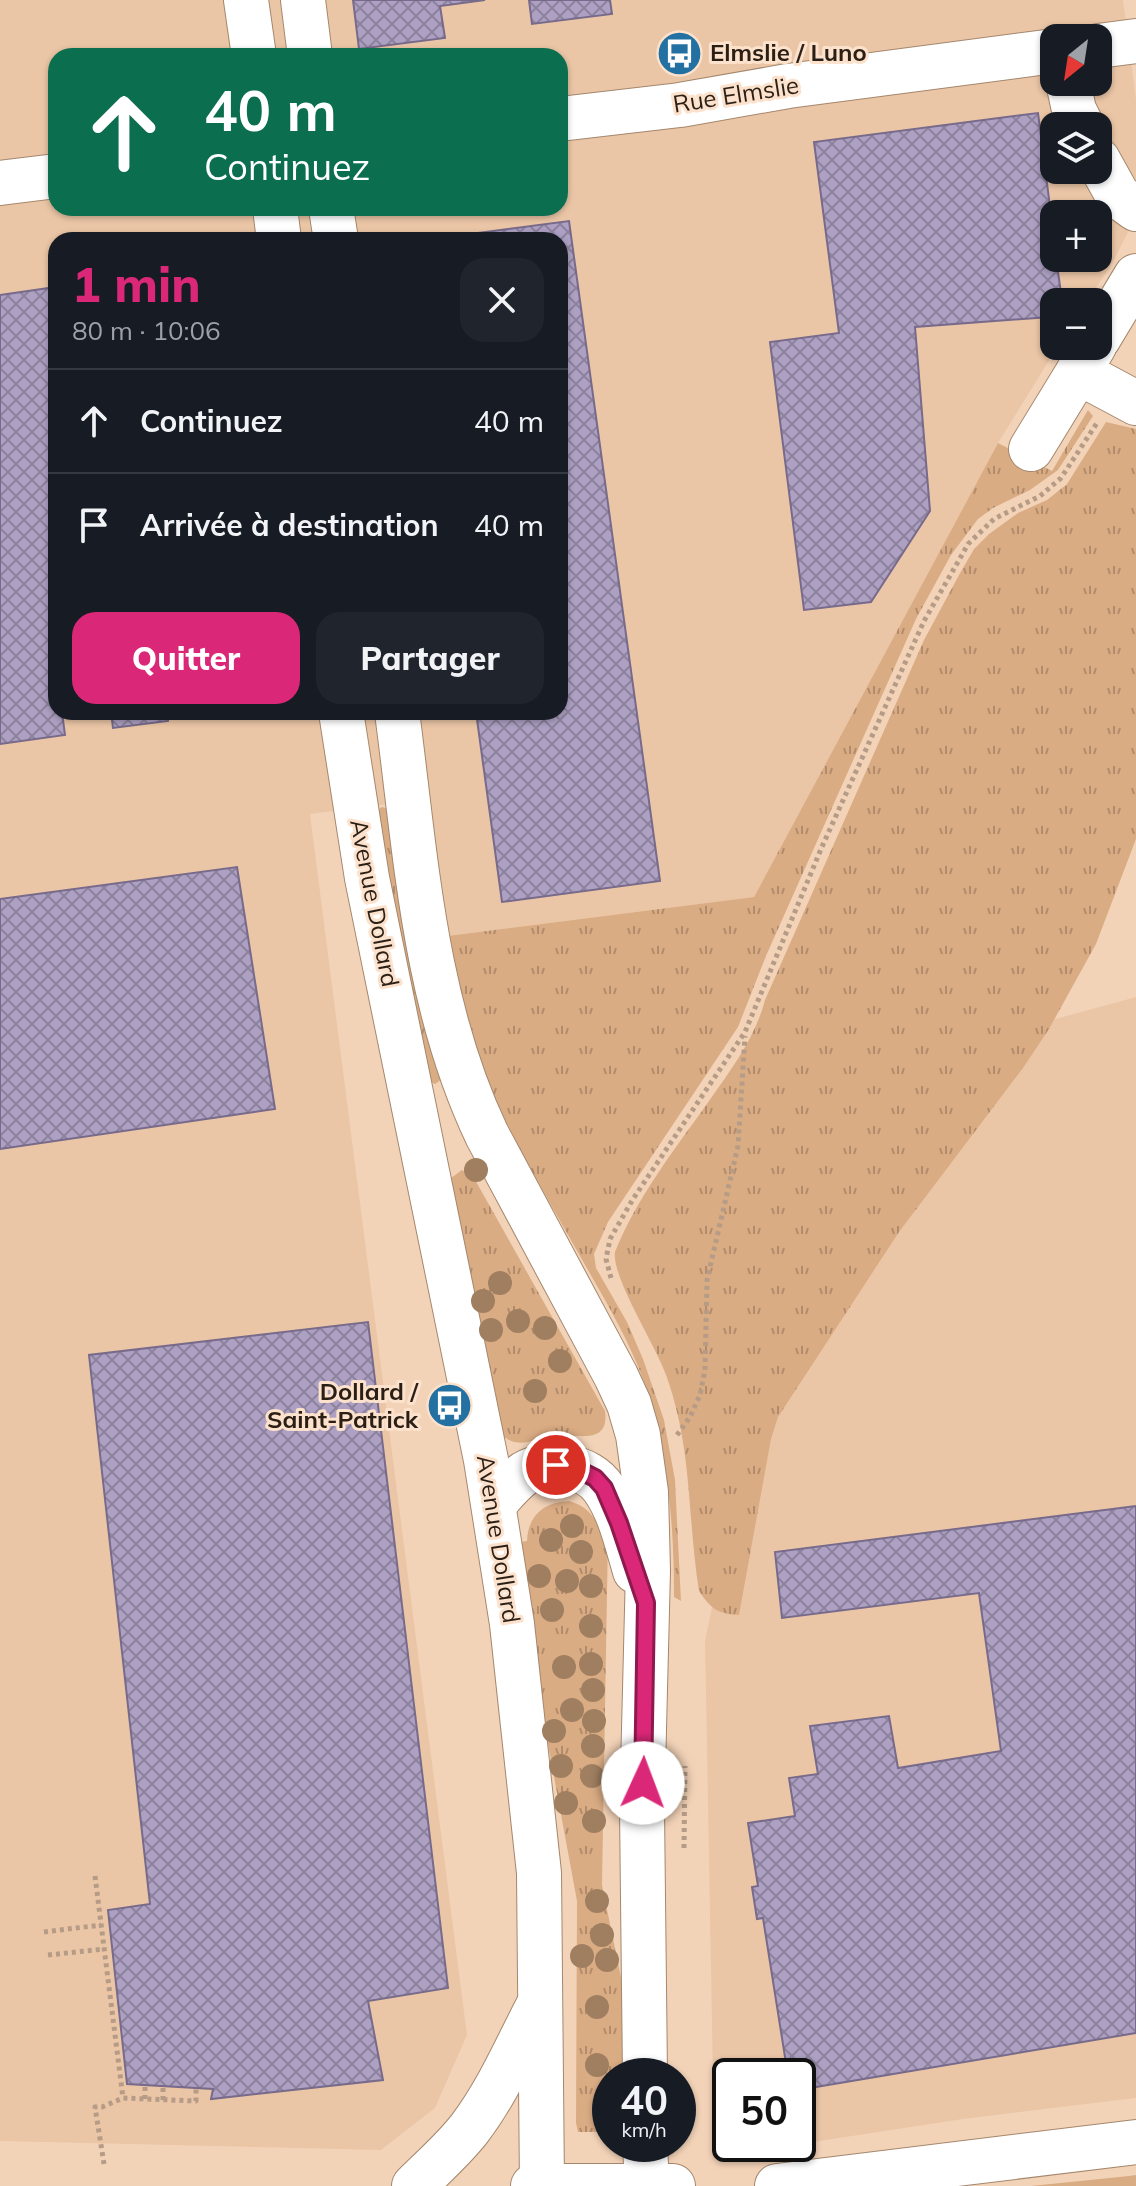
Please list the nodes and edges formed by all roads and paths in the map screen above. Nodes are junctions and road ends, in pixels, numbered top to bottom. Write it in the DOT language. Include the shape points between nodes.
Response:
graph roads {
  1 [pos="246,0"];
  2 [pos="303,0"];
  3 [pos="1136,41"];
  4 [pos="1112,44"];
  5 [pos="253,48"];
  6 [pos="309,48"];
  7 [pos="1040,53"];
  8 [pos="568,118"];
  9 [pos="48,177"];
  10 [pos="0,183"];
  11 [pos="1111,184"];
  12 [pos="1136,209"];
  13 [pos="1136,276"];
  14 [pos="1112,316"];
  15 [pos="1085,360"];
  16 [pos="1094,360"];
  17 [pos="1119,409"];
  18 [pos="1031,449"];
  19 [pos="342,720"];
  20 [pos="398,720"];
  21 [pos="745,1032"];
  22 [pos="606,1250"];
  23 [pos="676,1436"];
  24 [pos="494,1504"];
  25 [pos="646,1603"];
  26 [pos="685,1765"];
  27 [pos="685,1812"];
  28 [pos="95,1876"];
  29 [pos="101,1925"];
  30 [pos="44,1932"];
  31 [pos="104,1949"];
  32 [pos="48,1955"];
  33 [pos="541,1998"];
  34 [pos="645,2058"];
  35 [pos="145,2085"];
  36 [pos="163,2086"];
  37 [pos="196,2088"];
  38 [pos="123,2098"];
  39 [pos="145,2099"];
  40 [pos="163,2100"];
  41 [pos="1136,2142"];
  42 [pos="646,2162"];
  43 [pos="104,2164"];
  44 [pos="414,2186"];
  45 [pos="533,2186"];
  46 [pos="542,2186"];
  47 [pos="647,2186"];
  48 [pos="673,2186"];
  49 [pos="777,2186"];
  1 -- 5 [label="main road"];
  2 -- 6 [label="main road"];
  3 -- 4 [label="main road"];
  7 -- 8 [label="main road, Rue Elmslie"];
  9 -- 10 [label="main road"];
  11 -- 12 [label="main road"];
  13 -- 14 [label="main road"];
  15 -- 18 [label="main road"];
  16 -- 17 [label="main road"];
  17 -- 21 [label="path" via="1061,478 1040,496 994,519 968,544 924,621"];
  19 -- 24 [label="main road, Avenue Dollard" via="367,878"];
  20 -- 25 [label="main road, Avenue Dollard" via="425,931 449,1039 474,1108 597,1339 638,1435 646,1492"];
  21 -- 22 [label="path" via="633,1199"];
  21 -- 23 [label="path" via="738,1146 707,1280 705,1370 700,1395"];
  24 -- 25 [label="main road" via="517,1479 541,1467 569,1467 595,1478 612,1502"];
  24 -- 33 [label="main road, Avenue Dollard" via="536,1829"];
  25 -- 34 [label="main road, Avenue Dollard"];
  26 -- 27 [label="path"];
  28 -- 29 [label="path"];
  29 -- 30 [label="path"];
  29 -- 31 [label="path"];
  31 -- 32 [label="path"];
  31 -- 38 [label="path"];
  33 -- 44 [label="main road" via="488,2102 462,2138"];
  33 -- 46 [label="main road, Avenue Dollard"];
  35 -- 39 [label="path"];
  36 -- 40 [label="path"];
  37 -- 40 [label="path" via="196,2101"];
  38 -- 39 [label="path"];
  38 -- 43 [label="path" via="95,2107"];
  39 -- 40 [label="path"];
  41 -- 49 [label="main road"];
  42 -- 47 [label="main road"];
  45 -- 46 [label="main road"];
  46 -- 47 [label="main road"];
  47 -- 48 [label="main road"];
}
